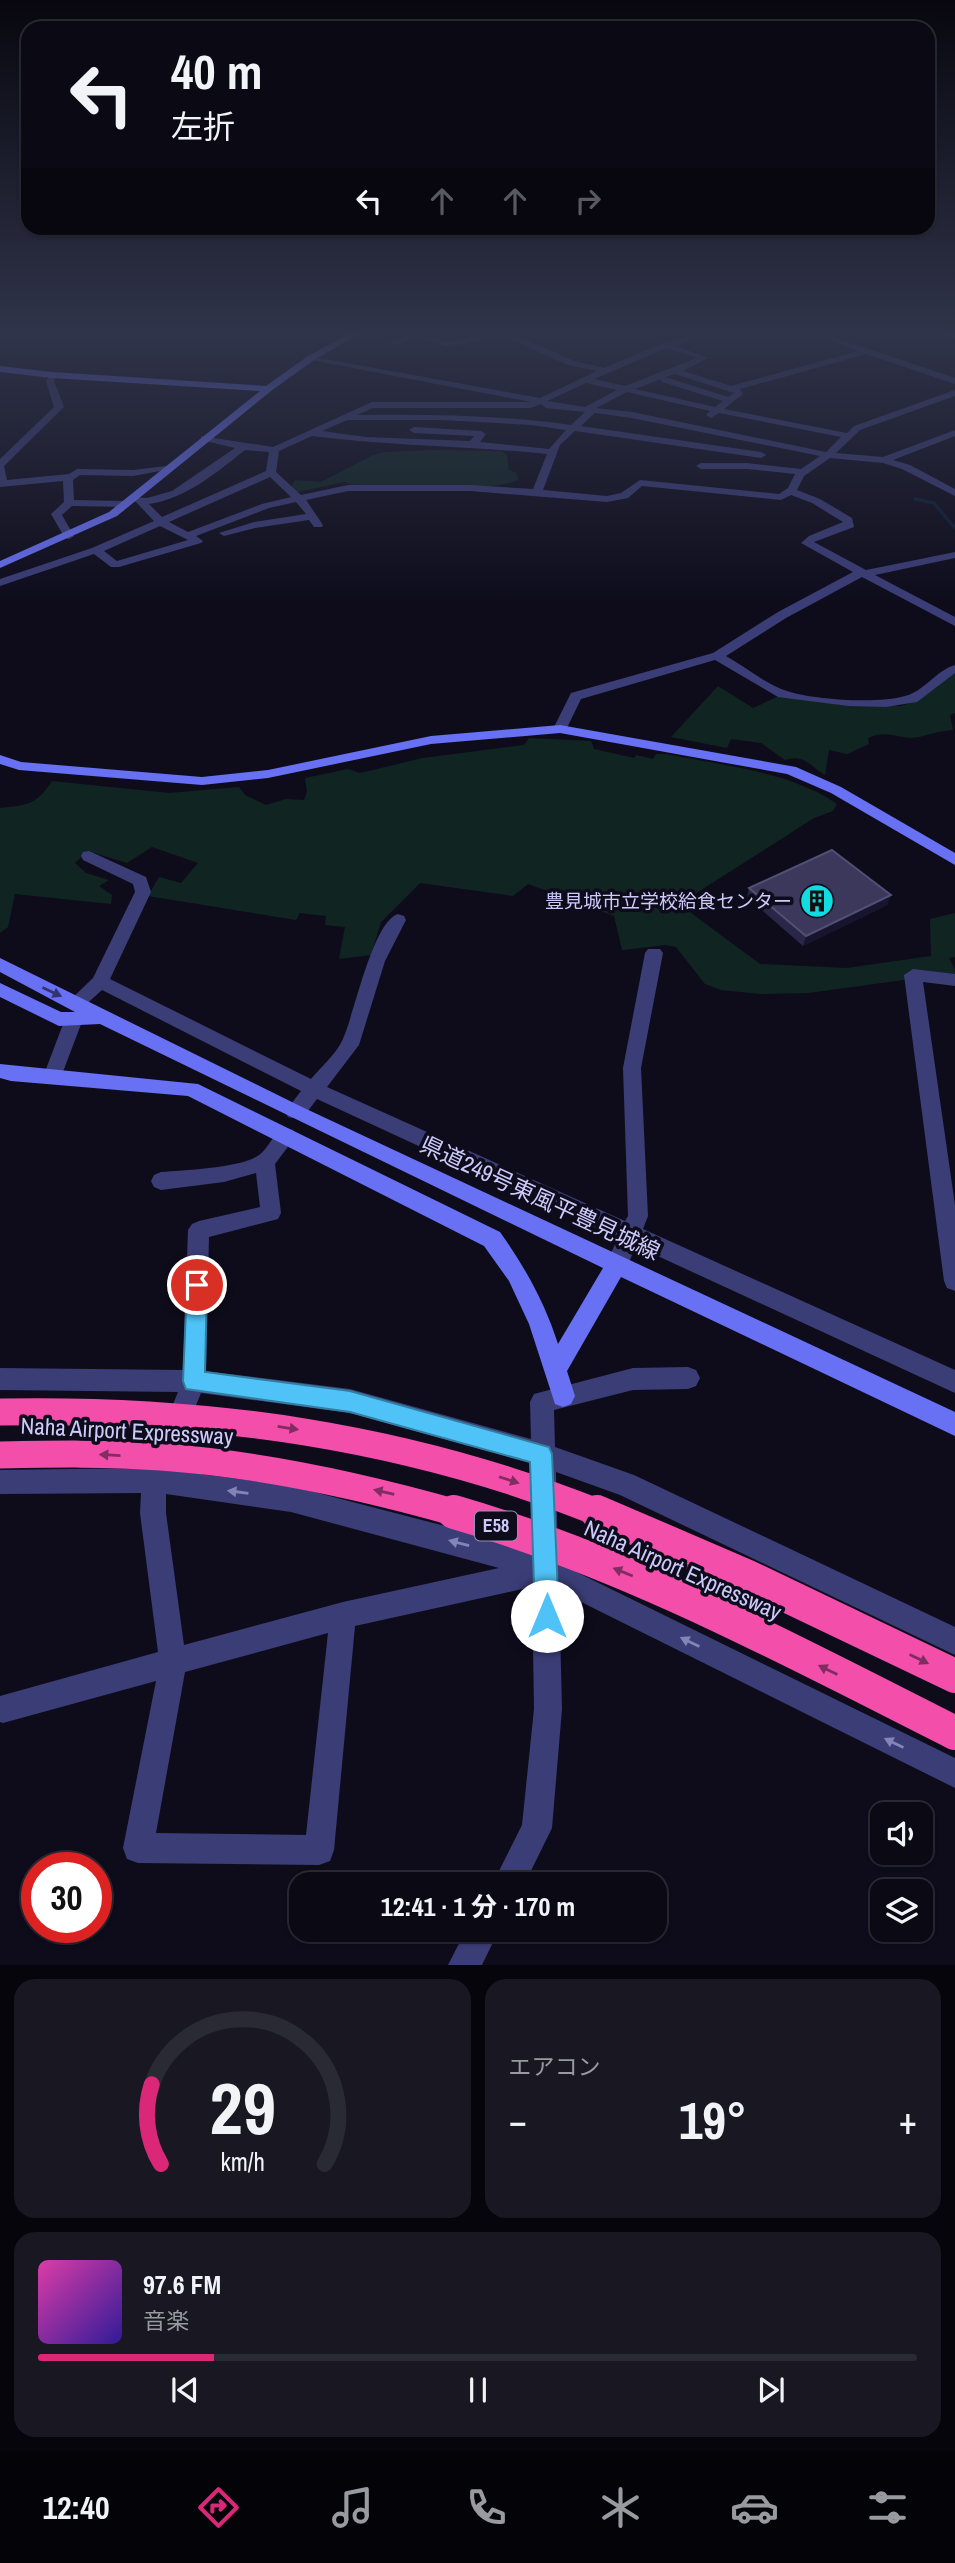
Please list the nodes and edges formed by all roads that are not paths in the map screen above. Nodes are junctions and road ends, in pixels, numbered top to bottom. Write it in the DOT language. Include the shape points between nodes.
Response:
graph roads {
  1 [pos="44,422"];
  2 [pos="225,422"];
  3 [pos="338,422"];
  4 [pos="405,422"];
  5 [pos="488,422"];
  6 [pos="519,422"];
  7 [pos="580,422"];
  8 [pos="659,422"];
  9 [pos="700,422"];
  10 [pos="723,422"];
  11 [pos="768,422"];
  12 [pos="875,422"];
  13 [pos="332,425"];
  14 [pos="576,427"];
  15 [pos="689,429"];
  16 [pos="400,430"];
  17 [pos="312,433"];
  18 [pos="955,433"];
  19 [pos="481,434"];
  20 [pos="204,438"];
  21 [pos="847,439"];
  22 [pos="394,441"];
  23 [pos="685,442"];
  24 [pos="473,444"];
  25 [pos="243,447"];
  26 [pos="274,450"];
  27 [pos="552,452"];
  28 [pos="828,455"];
  29 [pos="777,457"];
  30 [pos="790,459"];
  31 [pos="884,460"];
  32 [pos="816,463"];
  33 [pos="0,466"];
  34 [pos="701,466"];
  35 [pos="166,469"];
  36 [pos="802,472"];
  37 [pos="271,474"];
  38 [pos="68,477"];
  39 [pos="790,491"];
  40 [pos="537,492"];
  41 [pos="955,493"];
  42 [pos="299,499"];
  43 [pos="133,502"];
  44 [pos="69,503"];
  45 [pos="160,520"];
  46 [pos="69,536"];
  47 [pos="191,539"];
  48 [pos="96,550"];
  49 [pos="955,555"];
  50 [pos="0,565"];
  51 [pos="864,573"];
  52 [pos="0,583"];
  53 [pos="955,622"];
  54 [pos="718,656"];
  55 [pos="955,669"];
  56 [pos="560,729"];
  57 [pos="0,759"];
  58 [pos="89,856"];
  59 [pos="955,860"];
  60 [pos="398,920"];
  61 [pos="654,953"];
  62 [pos="0,964"];
  63 [pos="955,980"];
  64 [pos="100,982"];
  65 [pos="0,989"];
  66 [pos="75,1012"];
  67 [pos="0,1071"];
  68 [pos="52,1077"];
  69 [pos="314,1089"];
  70 [pos="295,1111"];
  71 [pos="286,1136"];
  72 [pos="265,1162"];
  73 [pos="161,1181"];
  74 [pos="950,1203"];
  75 [pos="632,1233"];
  76 [pos="617,1264"];
  77 [pos="955,1281"];
  78 [pos="555,1370"];
  79 [pos="688,1378"];
  80 [pos="0,1379"];
  81 [pos="194,1381"];
  82 [pos="955,1382"];
  83 [pos="563,1396"];
  84 [pos="0,1412"];
  85 [pos="955,1424"];
  86 [pos="541,1454"];
  87 [pos="0,1455"];
  88 [pos="154,1480"];
  89 [pos="0,1482"];
  90 [pos="547,1571"];
  91 [pos="343,1615"];
  92 [pos="955,1641"];
  93 [pos="173,1662"];
  94 [pos="955,1676"];
  95 [pos="3,1709"];
  96 [pos="955,1733"];
  97 [pos="955,1773"];
  98 [pos="514,1872"];
  99 [pos="476,1942"];
  100 [pos="464,1965"];
  1 -- 33 [label="street"];
  2 -- 20 [label="street"];
  3 -- 13 [label="street"];
  4 -- 16 [label="street"];
  5 -- 19 [label="street"];
  6 -- 14 [label="street"];
  7 -- 14 [label="street"];
  8 -- 15 [label="street"];
  9 -- 15 [label="street"];
  10 -- 21 [label="street" via="809,441"];
  11 -- 21 [label="street"];
  12 -- 21 [label="street" via="857,428"];
  13 -- 16 [label="street"];
  13 -- 17 [label="street"];
  14 -- 23 [label="street"];
  14 -- 27 [label="street"];
  15 -- 23 [label="street"];
  15 -- 28 [label="street"];
  16 -- 19 [label="street"];
  16 -- 22 [label="street"];
  17 -- 22 [label="street"];
  17 -- 26 [label="street"];
  18 -- 31 [label="street"];
  19 -- 24 [label="street"];
  20 -- 25 [label="street"];
  20 -- 35 [label="street"];
  21 -- 28 [label="street"];
  22 -- 24 [label="street"];
  23 -- 29 [label="street"];
  24 -- 27 [label="street"];
  25 -- 26 [label="street"];
  25 -- 43 [label="street" via="179,494"];
  26 -- 37 [label="street"];
  27 -- 40 [label="street"];
  28 -- 31 [label="street"];
  28 -- 32 [label="street"];
  30 -- 32 [label="street"];
  31 -- 41 [label="street"];
  32 -- 36 [label="street"];
  33 -- 38 [label="street" via="2,484"];
  34 -- 36 [label="street"];
  35 -- 38 [label="street" via="77,472"];
  35 -- 43 [label="street"];
  36 -- 39 [label="street"];
  37 -- 42 [label="street"];
  37 -- 45 [label="street"];
  38 -- 44 [label="street"];
  39 -- 40 [label="street" via="781,497 640,483 624,496 607,499"];
  39 -- 51 [label="street" via="848,520 849,525 807,543"];
  40 -- 42 [label="street" via="348,488"];
  42 -- 47 [label="street" via="266,506"];
  42 -- 47 [label="street" via="315,520 254,524"];
  43 -- 44 [label="street"];
  43 -- 45 [label="street"];
  43 -- 46 [label="street"];
  44 -- 46 [label="street" via="56,514"];
  45 -- 47 [label="street"];
  45 -- 48 [label="street"];
  46 -- 50 [label="street"];
  47 -- 48 [label="street" via="115,565"];
  48 -- 52 [label="street"];
  49 -- 51 [label="street"];
  51 -- 53 [label="street"];
  51 -- 54 [label="street" via="782,615"];
  54 -- 55 [label="street" via="782,694 842,701 912,699 945,671"];
  54 -- 56 [label="street" via="576,696"];
  56 -- 57 [label="street" via="431,740 268,774 202,781 19,766"];
  56 -- 59 [label="street" via="791,770 835,790"];
  58 -- 64 [label="street" via="140,881 142,892"];
  60 -- 69 [label="street" via="376,961 350,1045"];
  61 -- 75 [label="street" via="632,1068 638,1216"];
  62 -- 66 [label="street, one-way"];
  63 -- 74 [label="street" via="914,975"];
  64 -- 66 [label="street"];
  64 -- 69 [label="street"];
  65 -- 66 [label="street, 県道249号東風平豊見城線" via="59,1019"];
  66 -- 68 [label="street"];
  66 -- 70 [label="street, 県道249号東風平豊見城線" via="104,1017"];
  67 -- 68 [label="street"];
  68 -- 71 [label="street" via="191,1089"];
  69 -- 70 [label="street"];
  69 -- 75 [label="street"];
  70 -- 76 [label="street, 県道249号東風平豊見城線"];
  71 -- 72 [label="street"];
  71 -- 78 [label="street" via="492,1239 517,1274"];
  72 -- 73 [label="street" via="224,1174"];
  72 -- 81 [label="street" via="271,1213 199,1230"];
  74 -- 77 [label="street"];
  75 -- 76 [label="street"];
  75 -- 82 [label="street"];
  76 -- 78 [label="street"];
  76 -- 85 [label="street, 県道249号東風平豊見城線"];
  78 -- 83 [label="street"];
  79 -- 83 [label="street" via="633,1378"];
  80 -- 81 [label="street"];
  81 -- 86 [label="street" via="350,1401"];
  81 -- 88 [label="street"];
  83 -- 86 [label="street" via="542,1402"];
  84 -- 94 [label="highway, Naha Airport Expressway / E58, one-way, bridge" via="94,1410 238,1421 431,1456 563,1499 652,1535"];
  86 -- 90 [label="street"];
  86 -- 92 [label="street" via="625,1484"];
  96 -- 87 [label="highway, Naha Airport Expressway / E58, one-way, bridge" via="629,1575 553,1544 395,1494 233,1464 92,1454"];
  88 -- 89 [label="street"];
  90 -- 88 [label="street, one-way" via="468,1545 291,1499"];
  88 -- 93 [label="street" via="153,1513"];
  90 -- 91 [label="street"];
  97 -- 90 [label="street, one-way"];
  90 -- 98 [label="street" via="548,1709 537,1828"];
  91 -- 93 [label="street"];
  91 -- 93 [label="street" via="319,1850 138,1848"];
  93 -- 95 [label="street"];
  99 -- 100 [label="street"];
}
